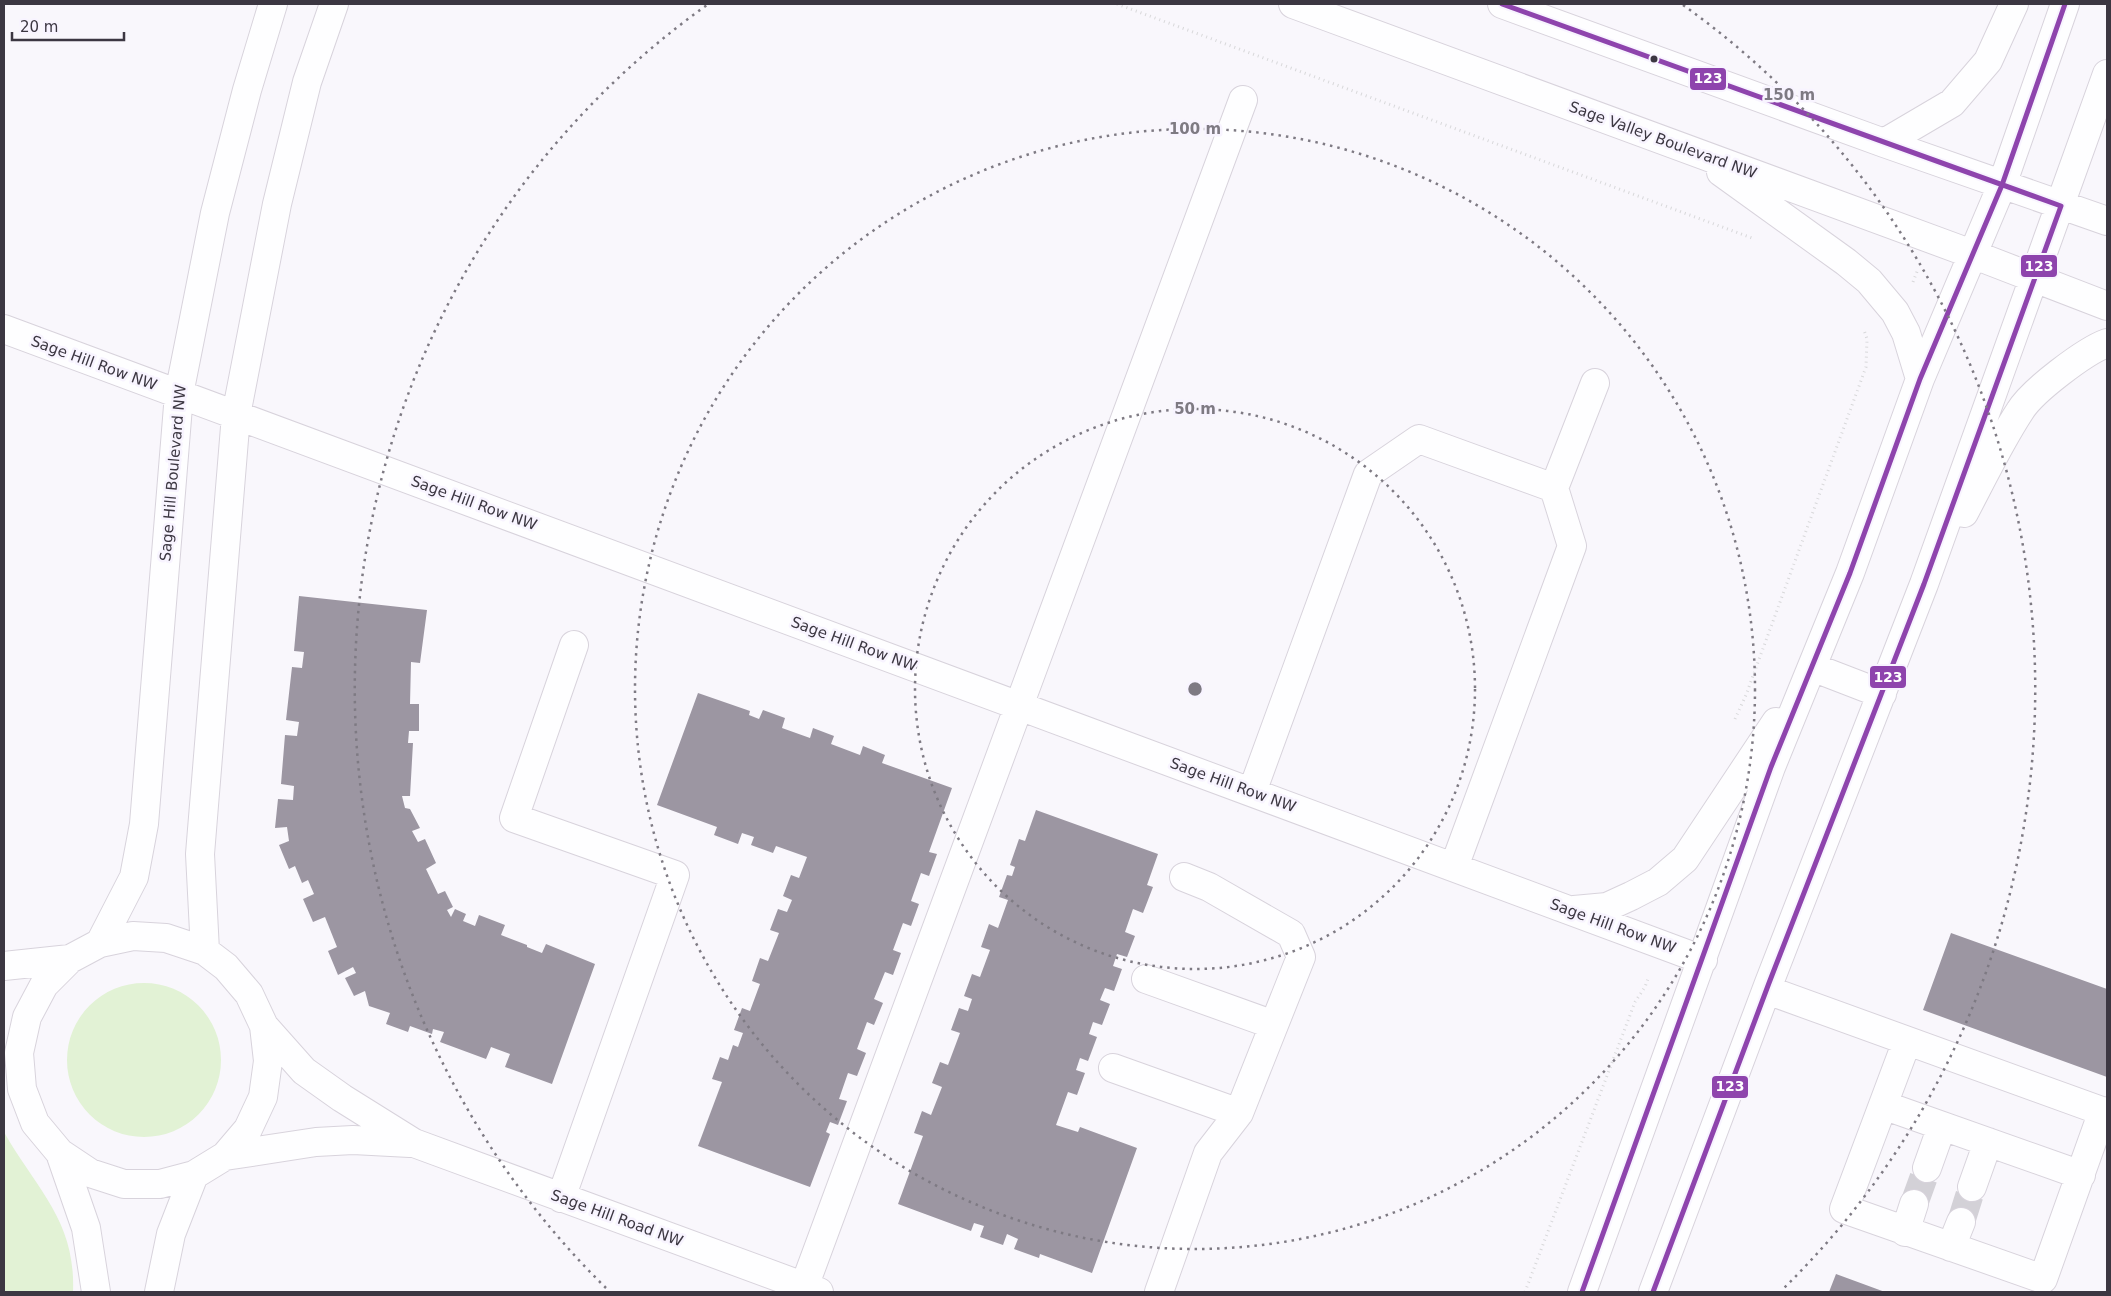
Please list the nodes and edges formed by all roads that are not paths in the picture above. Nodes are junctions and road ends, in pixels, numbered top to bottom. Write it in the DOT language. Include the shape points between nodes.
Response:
graph roads {
  1 [pos="273,4"];
  2 [pos="334,4"];
  3 [pos="1293,4"];
  4 [pos="1502,4"];
  5 [pos="2014,4"];
  6 [pos="2065,4"];
  7 [pos="2107,78"];
  8 [pos="1243,100"];
  9 [pos="1884,143"];
  10 [pos="1684,148"];
  11 [pos="2002,185"];
  12 [pos="2061,206"];
  13 [pos="2107,221"];
  14 [pos="1972,254"];
  15 [pos="2033,278"];
  16 [pos="2107,306"];
  17 [pos="4,329"];
  18 [pos="2107,343"];
  19 [pos="1920,379"];
  20 [pos="1596,383"];
  21 [pos="179,394"];
  22 [pos="236,415"];
  23 [pos="1554,488"];
  24 [pos="1924,584"];
  25 [pos="574,645"];
  26 [pos="1812,666"];
  27 [pos="1882,694"];
  28 [pos="1019,705"];
  29 [pos="1252,792"];
  30 [pos="1454,867"];
  31 [pos="1184,877"];
  32 [pos="1571,910"];
  33 [pos="100,943"];
  34 [pos="205,951"];
  35 [pos="70,959"];
  36 [pos="1703,960"];
  37 [pos="4,966"];
  38 [pos="1146,979"];
  39 [pos="1767,990"];
  40 [pos="264,1026"];
  41 [pos="1274,1026"];
  42 [pos="1907,1041"];
  43 [pos="1113,1068"];
  44 [pos="4,1088"];
  45 [pos="1883,1105"];
  46 [pos="2105,1112"];
  47 [pos="1239,1113"];
  48 [pos="36,1123"];
  49 [pos="1942,1126"];
  50 [pos="1988,1142"];
  51 [pos="414,1143"];
  52 [pos="60,1153"];
  53 [pos="225,1156"];
  54 [pos="1927,1168"];
  55 [pos="194,1175"];
  56 [pos="2080,1175"];
  57 [pos="1972,1187"];
  58 [pos="561,1198"];
  59 [pos="1914,1204"];
  60 [pos="1961,1222"];
  61 [pos="1905,1232"];
  62 [pos="1951,1248"];
  63 [pos="1594,1260"];
  64 [pos="812,1290"];
  65 [pos="96,1292"];
  66 [pos="159,1292"];
  67 [pos="1159,1292"];
  68 [pos="1572,1292"];
  69 [pos="1582,1292"];
  70 [pos="1653,1292"];
  1 -- 21 [label="street, Sage Hill Boulevard NW" via="215,212"];
  2 -- 22 [label="street" via="307,82 277,204"];
  3 -- 10 [label="street, Sage Valley Boulevard NW"];
  4 -- 9 [label="street"];
  5 -- 9 [label="street" via="1988,61 1952,103"];
  6 -- 11 [label="street"];
  7 -- 12 [label="street"];
  8 -- 28 [label="street"];
  9 -- 11 [label="street"];
  10 -- 14 [label="street, Sage Valley Boulevard NW"];
  10 -- 19 [label="street" via="1752,193 1868,281 1895,312 1906,333"];
  11 -- 12 [label="street"];
  11 -- 14 [label="street"];
  12 -- 13 [label="street"];
  12 -- 15 [label="street"];
  14 -- 15 [label="street, Sage Valley Boulevard NW"];
  14 -- 19 [label="street"];
  15 -- 16 [label="street, Sage Valley Boulevard NW"];
  15 -- 24 [label="street"];
  17 -- 21 [label="street, Sage Hill Row NW"];
  18 -- 24 [label="street" via="2071,364 2020,410"];
  19 -- 26 [label="street" via="1850,573"];
  20 -- 23 [label="street"];
  21 -- 22 [label="street, Sage Hill Row NW"];
  21 -- 33 [label="street, Sage Hill Boulevard NW" via="144,824 134,877"];
  22 -- 28 [label="street, Sage Hill Row NW"];
  22 -- 34 [label="street" via="200,854"];
  23 -- 29 [label="street" via="1419,439 1368,474"];
  23 -- 30 [label="street" via="1572,546"];
  24 -- 27 [label="street"];
  25 -- 58 [label="street" via="514,818 675,875"];
  26 -- 27 [label="street"];
  26 -- 32 [label="street" via="1685,859 1658,882 1631,896 1606,906"];
  26 -- 36 [label="street" via="1771,767"];
  27 -- 39 [label="street"];
  28 -- 29 [label="street, Sage Hill Row NW"];
  28 -- 64 [label="street"];
  29 -- 30 [label="street, Sage Hill Row NW"];
  30 -- 32 [label="street, Sage Hill Row NW"];
  31 -- 41 [label="street" via="1209,887 1291,934 1301,957"];
  32 -- 36 [label="street, Sage Hill Row NW"];
  33 -- 34 [label="street" via="133,936 166,938"];
  33 -- 35 [label="street"];
  34 -- 40 [label="street" via="226,967 249,994"];
  35 -- 37 [label="street"];
  35 -- 48 [label="street" via="44,985 27,1017 19,1053 22,1090"];
  36 -- 63 [label="street"];
  38 -- 41 [label="street"];
  39 -- 42 [label="street"];
  39 -- 70 [label="street"];
  40 -- 51 [label="street, Sage Hill Road NW" via="304,1071"];
  40 -- 53 [label="street" via="268,1061 264,1096 248,1129"];
  41 -- 47 [label="street"];
  42 -- 45 [label="street"];
  42 -- 46 [label="street"];
  43 -- 47 [label="street"];
  44 -- 48 [label="street"];
  45 -- 49 [label="street"];
  45 -- 61 [label="street" via="1844,1209"];
  46 -- 56 [label="street"];
  47 -- 67 [label="street" via="1208,1153"];
  48 -- 52 [label="street"];
  49 -- 50 [label="street"];
  49 -- 54 [label="street"];
  50 -- 56 [label="street"];
  50 -- 57 [label="street"];
  51 -- 53 [label="street, Sage Hill Road NW" via="316,1142"];
  51 -- 58 [label="street, Sage Hill Road NW"];
  52 -- 55 [label="street" via="90,1173 124,1184 160,1184"];
  52 -- 65 [label="street" via="86,1228"];
  53 -- 55 [label="street"];
  55 -- 66 [label="street" via="171,1234"];
  56 -- 62 [label="street" via="2043,1279"];
  58 -- 64 [label="street, Sage Hill Road NW"];
  59 -- 61 [label="street"];
  60 -- 62 [label="street"];
  61 -- 62 [label="street"];
  63 -- 68 [label="street"];
  63 -- 69 [label="street"];
}
